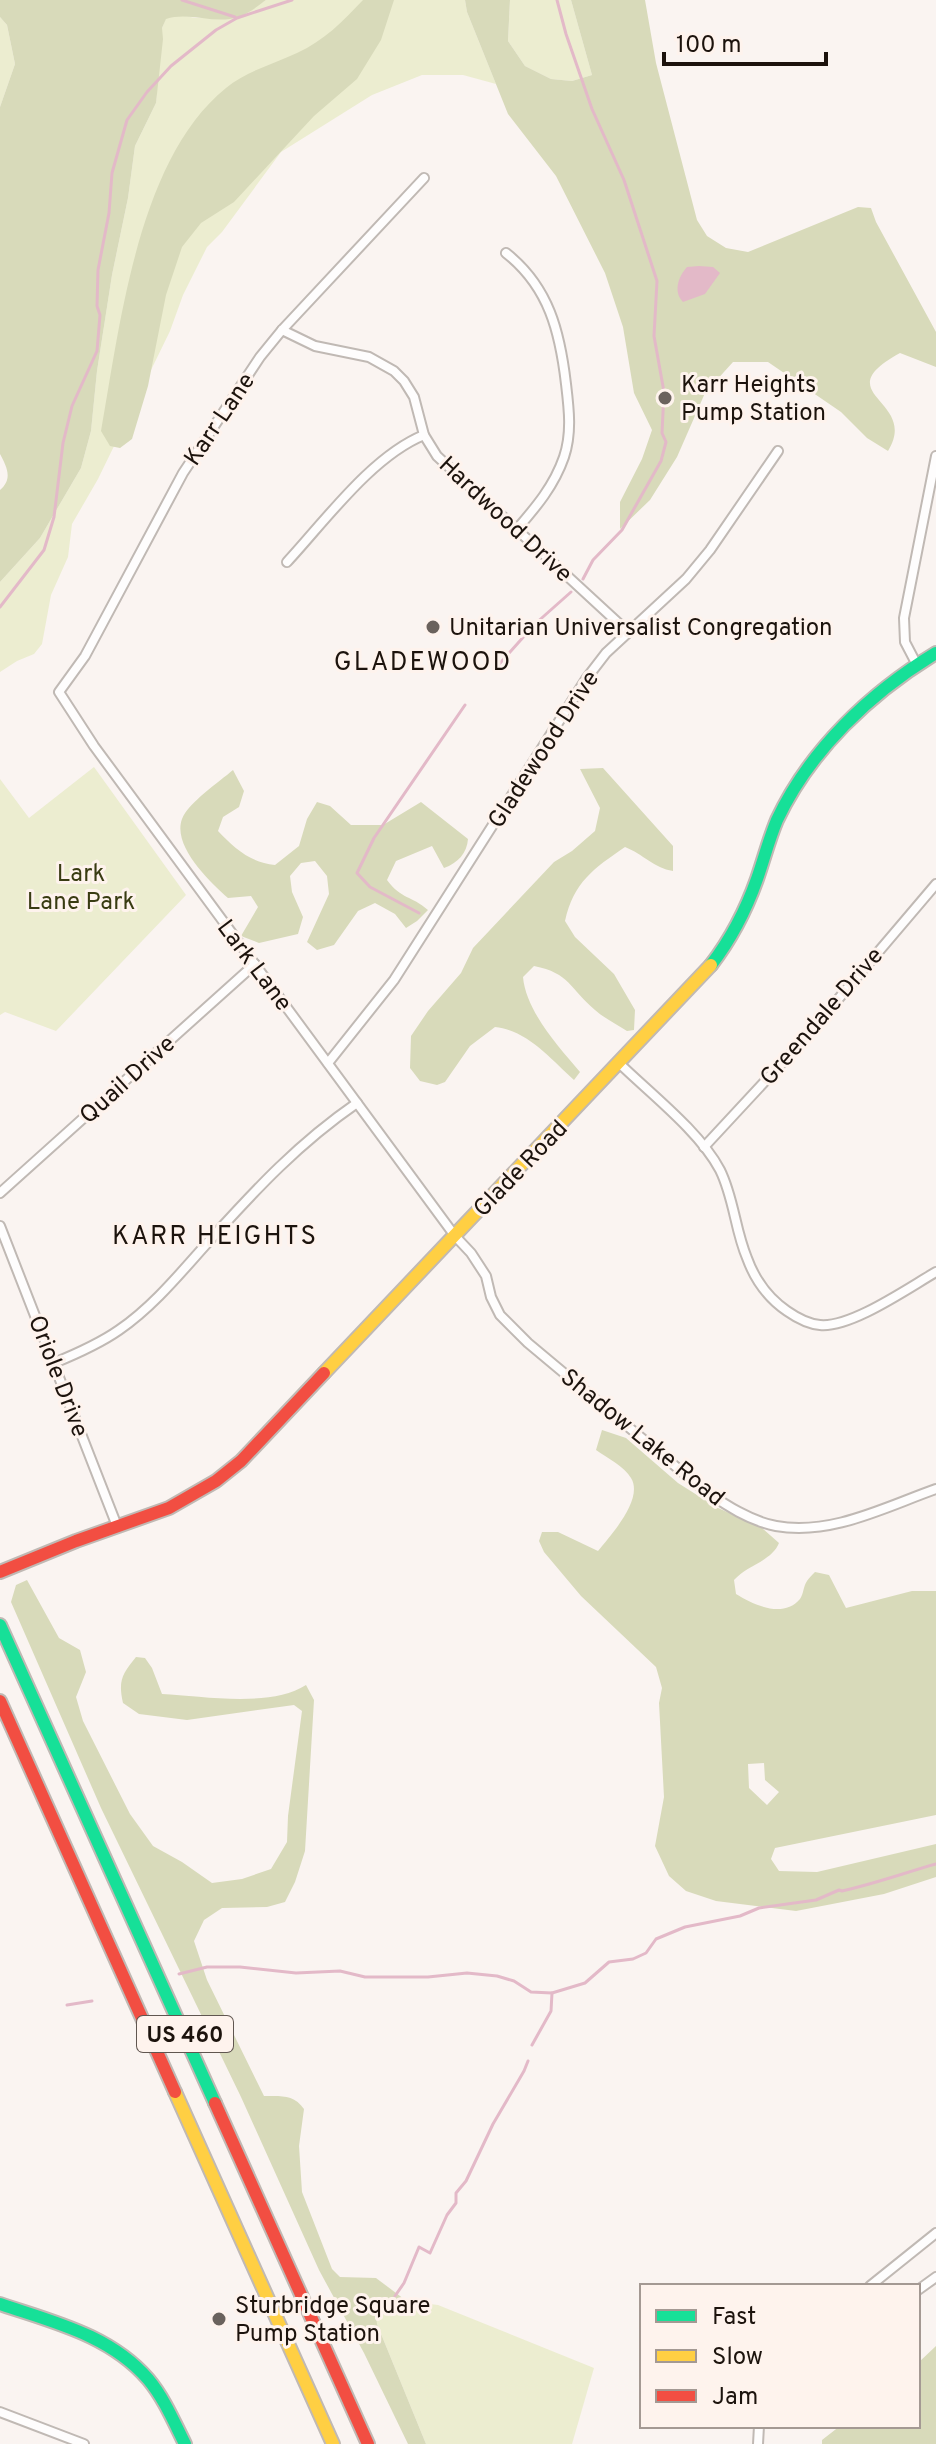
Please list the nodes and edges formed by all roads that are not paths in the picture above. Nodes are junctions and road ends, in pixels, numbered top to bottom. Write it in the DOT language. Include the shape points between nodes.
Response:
graph roads {
  1 [pos="424,178"];
  2 [pos="506,253"];
  3 [pos="282,330"];
  4 [pos="424,435"];
  5 [pos="778,451"];
  6 [pos="936,456"];
  7 [pos="517,529"];
  8 [pos="287,562"];
  9 [pos="628,632"];
  10 [pos="936,653"];
  11 [pos="917,665"];
  12 [pos="59,692"];
  13 [pos="936,884"];
  14 [pos="255,964"];
  15 [pos="328,1063"];
  16 [pos="620,1064"];
  17 [pos="357,1103"];
  18 [pos="704,1147"];
  19 [pos="0,1193"];
  20 [pos="0,1226"];
  21 [pos="455,1236"];
  22 [pos="936,1272"];
  23 [pos="54,1363"];
  24 [pos="936,1489"];
  25 [pos="117,1526"];
  26 [pos="3,1570"];
  27 [pos="0,1625"];
  28 [pos="0,1701"];
  29 [pos="936,2233"];
  30 [pos="872,2284"];
  31 [pos="0,2304"];
  32 [pos="0,2412"];
  33 [pos="84,2444"];
  34 [pos="185,2444"];
  35 [pos="333,2444"];
  36 [pos="368,2444"];
  1 -- 3 [label="street, Karr Lane"];
  2 -- 7 [label="street" via="536,283 552,313 570,419 555,478"];
  3 -- 4 [label="street, Hardwood Drive" via="315,346 369,357 394,371 414,397"];
  3 -- 12 [label="street, Karr Lane" via="183,473 85,656"];
  4 -- 7 [label="street, Hardwood Drive" via="437,456"];
  4 -- 8 [label="street" via="376,465"];
  5 -- 9 [label="street, Gladewood Drive" via="702,560"];
  6 -- 11 [label="street" via="904,618 905,642"];
  7 -- 9 [label="street, Hardwood Drive"];
  9 -- 15 [label="street, Gladewood Drive" via="586,679 394,980"];
  10 -- 11 [label="main road, Glade Road"];
  11 -- 16 [label="main road, Glade Road" via="874,698 806,771 777,820 754,889 728,942"];
  12 -- 14 [label="street, Lark Lane"];
  13 -- 18 [label="street, Greendale Drive"];
  14 -- 15 [label="street, Lark Lane"];
  14 -- 19 [label="street, Quail Drive"];
  15 -- 17 [label="street, Lark Lane"];
  16 -- 18 [label="street"];
  16 -- 21 [label="main road, Glade Road"];
  17 -- 21 [label="street, Lark Lane"];
  17 -- 23 [label="street" via="280,1164 131,1321"];
  18 -- 22 [label="street" via="726,1183 757,1280 796,1317 818,1325 839,1323"];
  20 -- 23 [label="street, Oriole Drive"];
  21 -- 24 [label="street, Shadow Lake Road" via="486,1276 500,1315 528,1343 705,1491 735,1510 774,1526 808,1529 841,1523"];
  21 -- 25 [label="main road, Glade Road" via="241,1461 188,1498"];
  23 -- 25 [label="street, Oriole Drive"];
  25 -- 26 [label="main road, Glade Road"];
  27 -- 36 [label="main road, US 460"];
  28 -- 35 [label="main road, US 460"];
  29 -- 30 [label="street"];
  31 -- 34 [label="main road" via="120,2353 153,2385"];
  32 -- 33 [label="street"];
}
